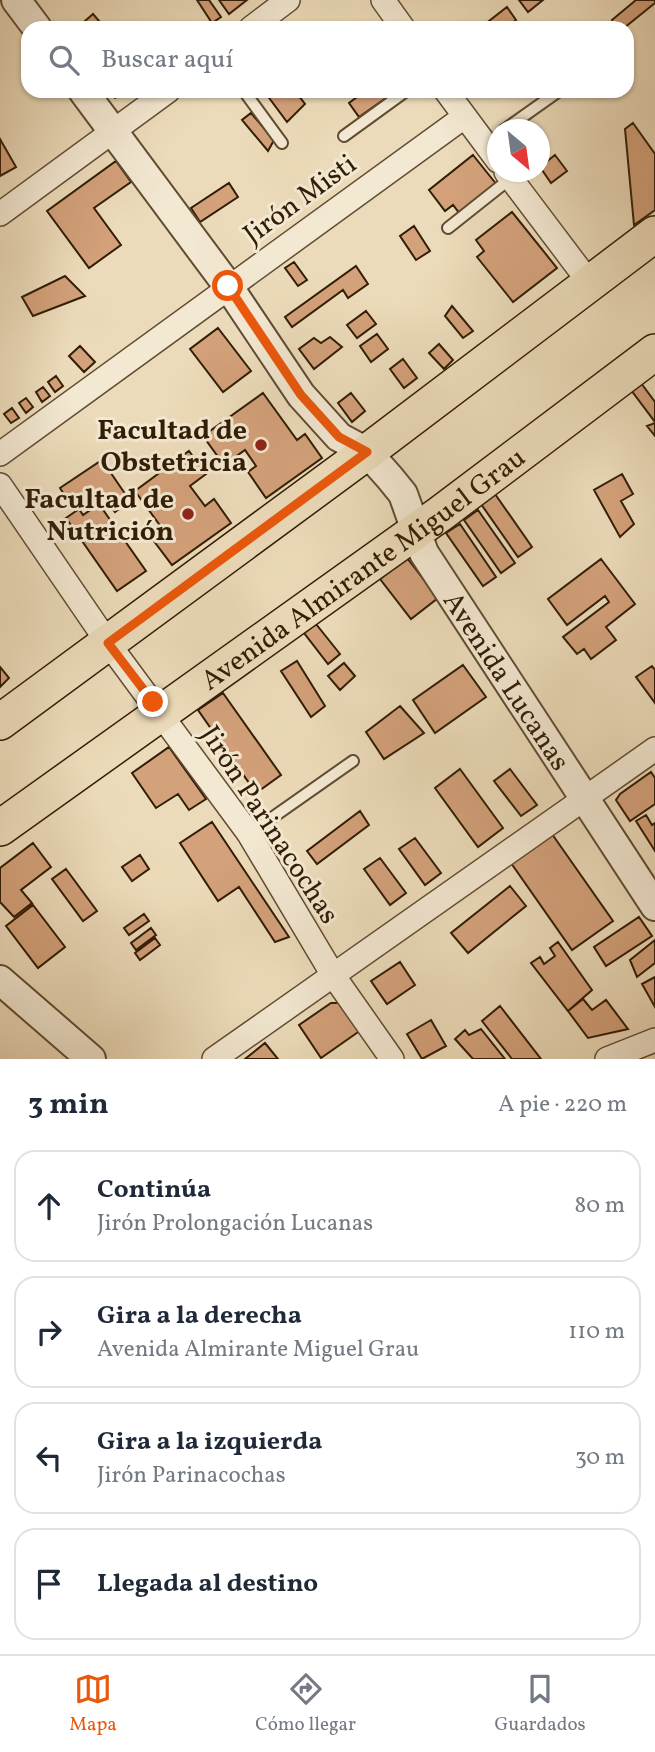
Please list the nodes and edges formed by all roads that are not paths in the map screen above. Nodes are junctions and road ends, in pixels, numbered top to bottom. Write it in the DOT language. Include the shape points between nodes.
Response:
graph roads {
  1 [pos="16,0"];
  2 [pos="289,0"];
  3 [pos="383,0"];
  4 [pos="32,21"];
  5 [pos="260,21"];
  6 [pos="397,21"];
  7 [pos="88,98"];
  8 [pos="159,98"];
  9 [pos="249,98"];
  10 [pos="396,98"];
  11 [pos="451,98"];
  12 [pos="549,98"];
  13 [pos="464,117"];
  14 [pos="520,119"];
  15 [pos="114,132"];
  16 [pos="344,136"];
  17 [pos="282,143"];
  18 [pos="487,143"];
  19 [pos="487,175"];
  20 [pos="517,182"];
  21 [pos="0,214"];
  22 [pos="447,228"];
  23 [pos="655,234"];
  24 [pos="589,282"];
  25 [pos="228,286"];
  26 [pos="651,363"];
  27 [pos="367,452"];
  28 [pos="0,454"];
  29 [pos="0,485"];
  30 [pos="416,531"];
  31 [pos="108,643"];
  32 [pos="162,714"];
  33 [pos="0,722"];
  34 [pos="655,749"];
  35 [pos="353,761"];
  36 [pos="584,798"];
  37 [pos="0,828"];
  38 [pos="249,834"];
  39 [pos="655,906"];
  40 [pos="333,975"];
  41 [pos="0,979"];
  42 [pos="655,1040"];
  43 [pos="91,1059"];
  44 [pos="214,1059"];
  45 [pos="393,1059"];
  46 [pos="607,1059"];
  1 -- 4 [label="street"];
  2 -- 5 [label="street"];
  3 -- 6 [label="street"];
  7 -- 15 [label="street"];
  8 -- 15 [label="street"];
  9 -- 17 [label="lane"];
  10 -- 16 [label="lane"];
  11 -- 13 [label="street"];
  12 -- 14 [label="lane"];
  13 -- 18 [label="street"];
  13 -- 25 [label="street, Jirón Misti"];
  15 -- 21 [label="street"];
  15 -- 25 [label="street"];
  19 -- 22 [label="lane"];
  20 -- 24 [label="street"];
  23 -- 24 [label="main road"];
  24 -- 27 [label="main road"];
  25 -- 27 [label="street" via="301,395 339,437"];
  25 -- 28 [label="street, Jirón Misti"];
  26 -- 30 [label="main road, Avenida Almirante Miguel Grau"];
  27 -- 30 [label="street, Avenida Lucanas" via="402,494"];
  27 -- 31 [label="main road"];
  29 -- 31 [label="street, Jirón Parinacochas"];
  30 -- 32 [label="main road, Avenida Almirante Miguel Grau"];
  30 -- 36 [label="street, Avenida Lucanas" via="424,553"];
  31 -- 32 [label="street, Jirón Parinacochas"];
  31 -- 33 [label="main road"];
  32 -- 37 [label="main road, Avenida Almirante Miguel Grau"];
  32 -- 38 [label="street, Jirón Parinacochas"];
  34 -- 36 [label="street"];
  35 -- 38 [label="lane"];
  36 -- 39 [label="street, Avenida Lucanas"];
  36 -- 40 [label="street"];
  38 -- 40 [label="street, Jirón Parinacochas"];
  40 -- 44 [label="street"];
  40 -- 45 [label="street, Jirón Parinacochas"];
  41 -- 43 [label="street"];
  42 -- 46 [label="street"];
}
